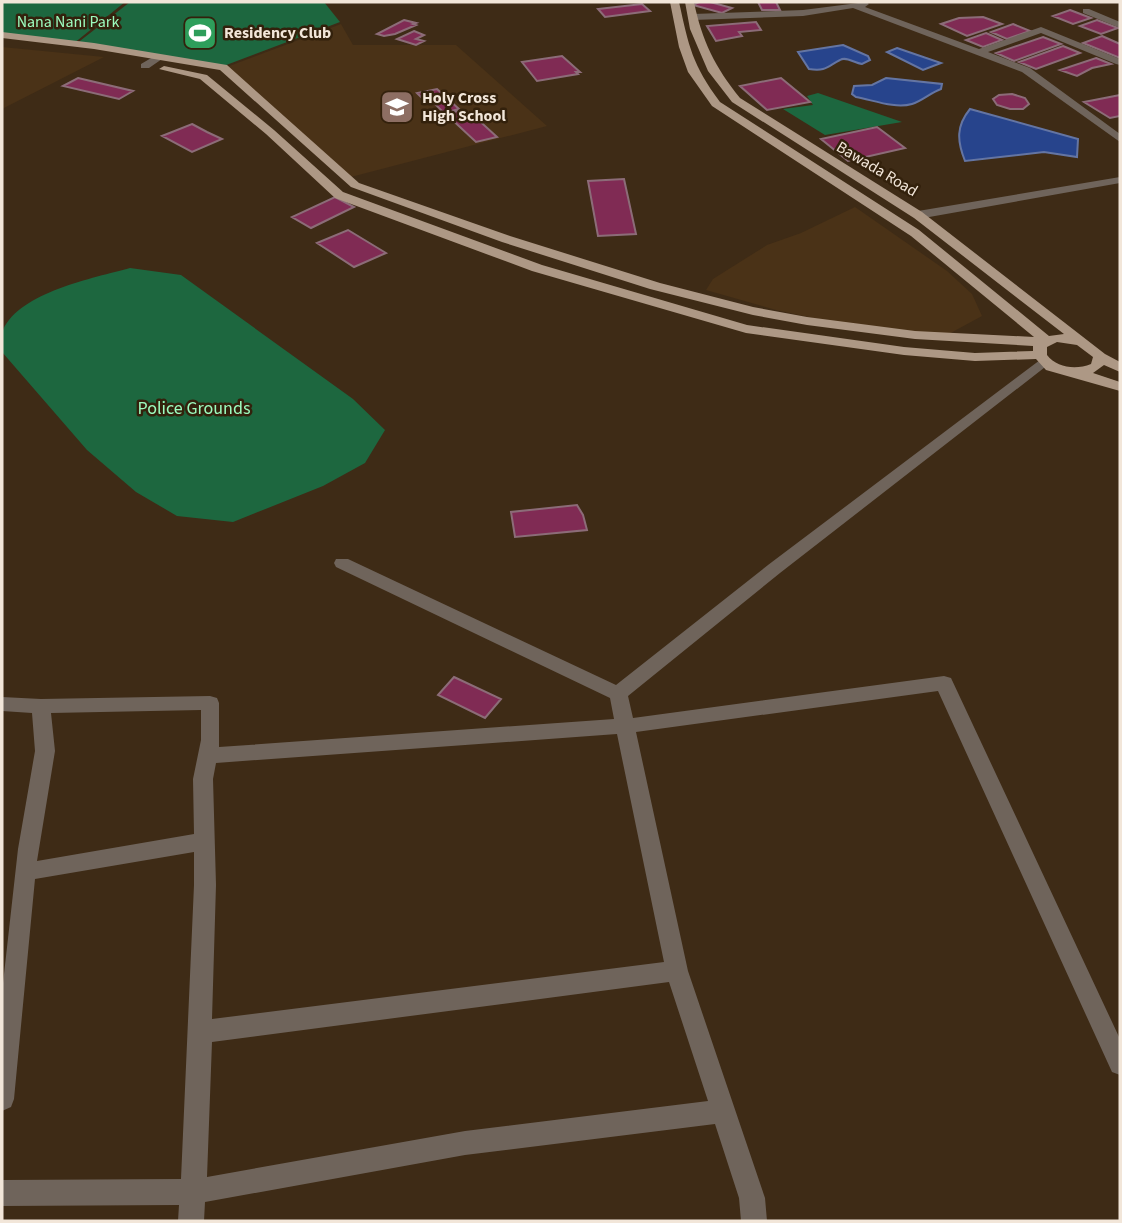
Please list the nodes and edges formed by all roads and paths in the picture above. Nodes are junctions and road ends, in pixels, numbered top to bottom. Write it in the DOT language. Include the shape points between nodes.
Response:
graph roads {
  1 [pos="674,2"];
  2 [pos="689,2"];
  3 [pos="872,2"];
  4 [pos="855,6"];
  5 [pos="1086,11"];
  6 [pos="693,18"];
  7 [pos="1120,25"];
  8 [pos="2,35"];
  9 [pos="2,43"];
  10 [pos="980,52"];
  11 [pos="158,57"];
  12 [pos="1120,62"];
  13 [pos="145,66"];
  14 [pos="1120,139"];
  15 [pos="1120,180"];
  16 [pos="355,185"];
  17 [pos="338,195"];
  18 [pos="918,215"];
  19 [pos="1082,342"];
  20 [pos="1044,350"];
  21 [pos="1100,357"];
  22 [pos="1119,367"];
  23 [pos="1077,372"];
  24 [pos="1120,387"];
  25 [pos="342,563"];
  26 [pos="618,694"];
  27 [pos="2,704"];
  28 [pos="41,706"];
  29 [pos="627,726"];
  30 [pos="208,756"];
  31 [pos="204,841"];
  32 [pos="26,872"];
  33 [pos="677,971"];
  34 [pos="201,1032"];
  35 [pos="1120,1064"];
  36 [pos="2,1099"];
  37 [pos="724,1111"];
  38 [pos="192,1192"];
  39 [pos="2,1193"];
  40 [pos="191,1221"];
  41 [pos="754,1221"];
  1 -- 20 [label="main road" via="693,72 716,104 950,258"];
  2 -- 6 [label="main road, Bawada Road"];
  3 -- 4 [label="street"];
  4 -- 6 [label="street"];
  4 -- 10 [label="street"];
  5 -- 7 [label="street"];
  6 -- 18 [label="main road, Bawada Road" via="713,71 736,100"];
  8 -- 11 [label="main road"];
  9 -- 13 [label="main road"];
  10 -- 12 [label="street" via="1041,30"];
  10 -- 14 [label="street" via="1026,70"];
  11 -- 13 [label="street"];
  11 -- 16 [label="main road" via="223,67"];
  13 -- 17 [label="main road" via="203,77"];
  15 -- 18 [label="street"];
  16 -- 17 [label="main road"];
  16 -- 20 [label="main road" via="570,260 753,311"];
  17 -- 20 [label="main road" via="537,268 746,329 813,341 975,357"];
  18 -- 19 [label="main road, Bawada Road"];
  19 -- 20 [label="main road" via="1070,339"];
  19 -- 21 [label="main road, Bawada Road"];
  20 -- 23 [label="main road" via="1059,369"];
  20 -- 26 [label="street"];
  21 -- 22 [label="main road, Bawada Road"];
  21 -- 23 [label="main road" via="1097,366"];
  23 -- 24 [label="main road"];
  25 -- 26 [label="street"];
  26 -- 29 [label="street"];
  27 -- 28 [label="street"];
  28 -- 30 [label="street" via="210,703"];
  28 -- 32 [label="street" via="45,751"];
  29 -- 30 [label="street"];
  29 -- 33 [label="street"];
  29 -- 35 [label="street" via="944,683"];
  30 -- 31 [label="street" via="203,779"];
  31 -- 32 [label="street"];
  31 -- 34 [label="street"];
  32 -- 36 [label="street"];
  33 -- 34 [label="street"];
  33 -- 37 [label="street"];
  34 -- 38 [label="street"];
  37 -- 38 [label="street" via="465,1143"];
  37 -- 41 [label="street" via="752,1198"];
  38 -- 39 [label="street"];
  38 -- 40 [label="street"];
}
